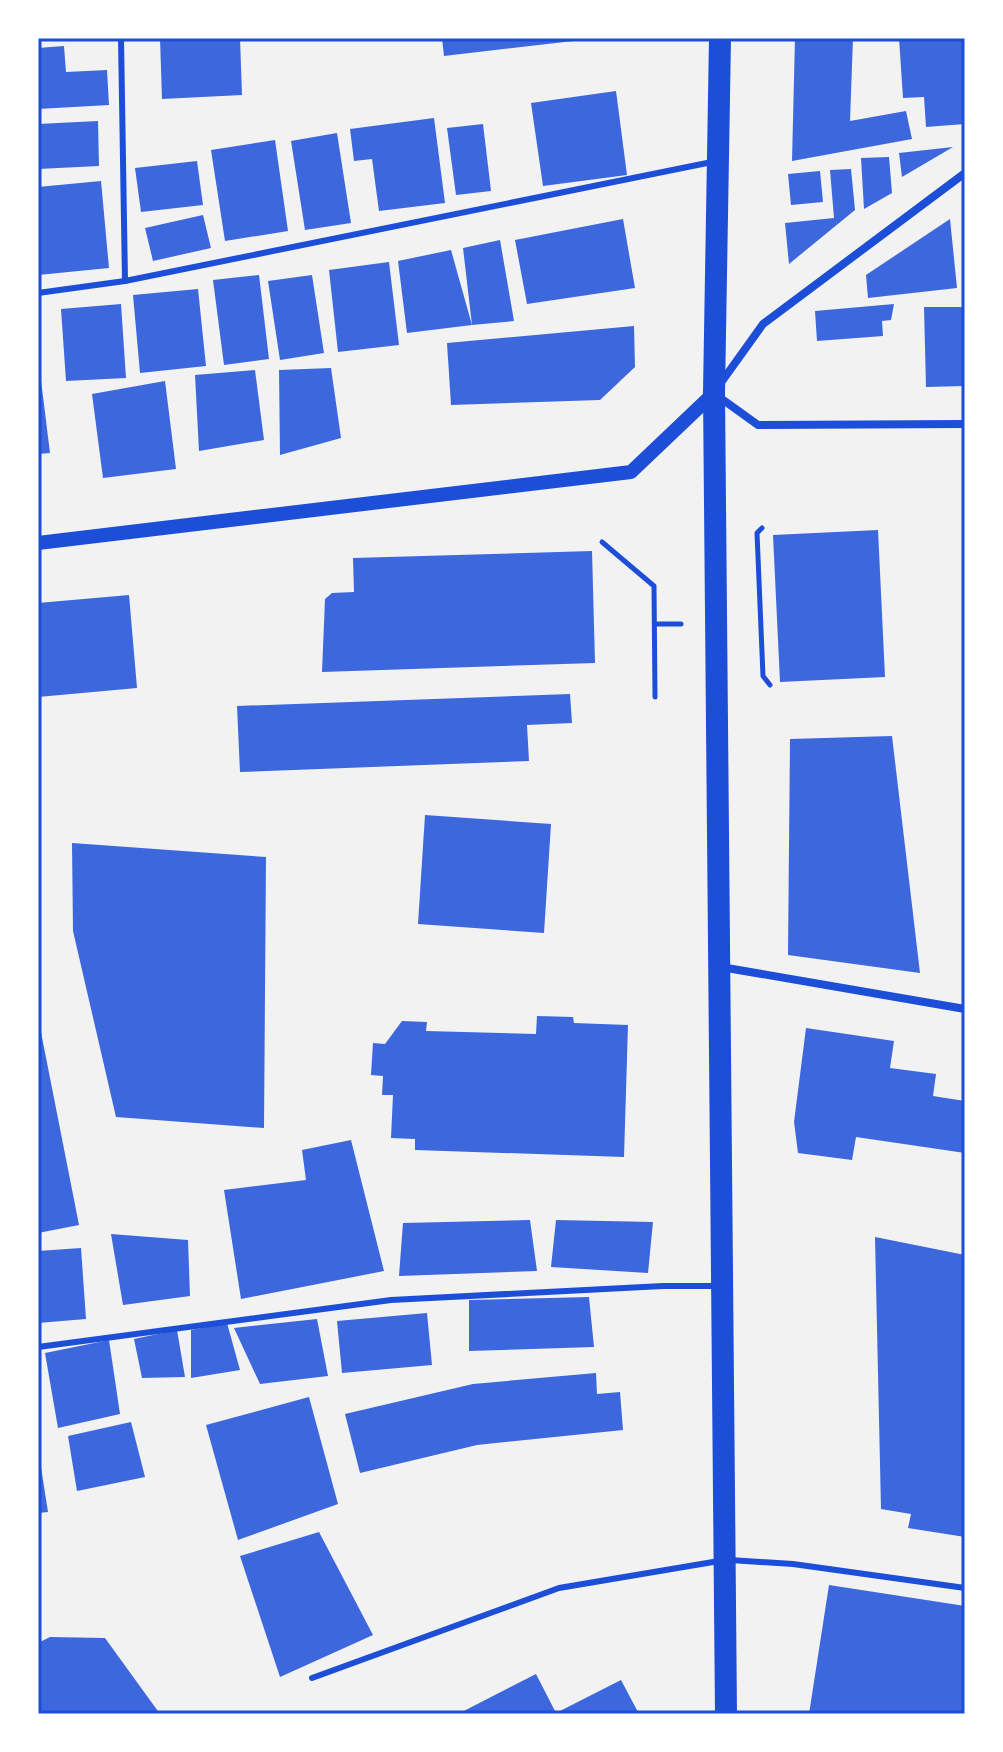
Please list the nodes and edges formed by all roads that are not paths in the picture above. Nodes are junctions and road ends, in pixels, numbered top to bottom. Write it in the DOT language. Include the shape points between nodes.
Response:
graph roads {
  1 [pos="121,38"];
  2 [pos="720,38"];
  3 [pos="715,161"];
  4 [pos="965,173"];
  5 [pos="125,281"];
  6 [pos="38,293"];
  7 [pos="714,393"];
  8 [pos="965,424"];
  9 [pos="38,543"];
  10 [pos="720,967"];
  11 [pos="965,1009"];
  12 [pos="720,1286"];
  13 [pos="38,1347"];
  14 [pos="724,1560"];
  15 [pos="965,1588"];
  16 [pos="312,1678"];
  17 [pos="726,1714"];
  1 -- 5 [label="lane"];
  2 -- 3 [label="highway"];
  3 -- 5 [label="lane"];
  3 -- 7 [label="highway"];
  4 -- 7 [label="street" via="763,324"];
  5 -- 6 [label="lane"];
  7 -- 8 [label="street" via="758,425"];
  7 -- 9 [label="street" via="631,472"];
  7 -- 10 [label="highway"];
  10 -- 11 [label="street"];
  10 -- 12 [label="highway"];
  12 -- 13 [label="lane" via="391,1300"];
  12 -- 14 [label="highway"];
  14 -- 15 [label="lane"];
  14 -- 16 [label="lane" via="559,1588"];
  14 -- 17 [label="highway"];
}
